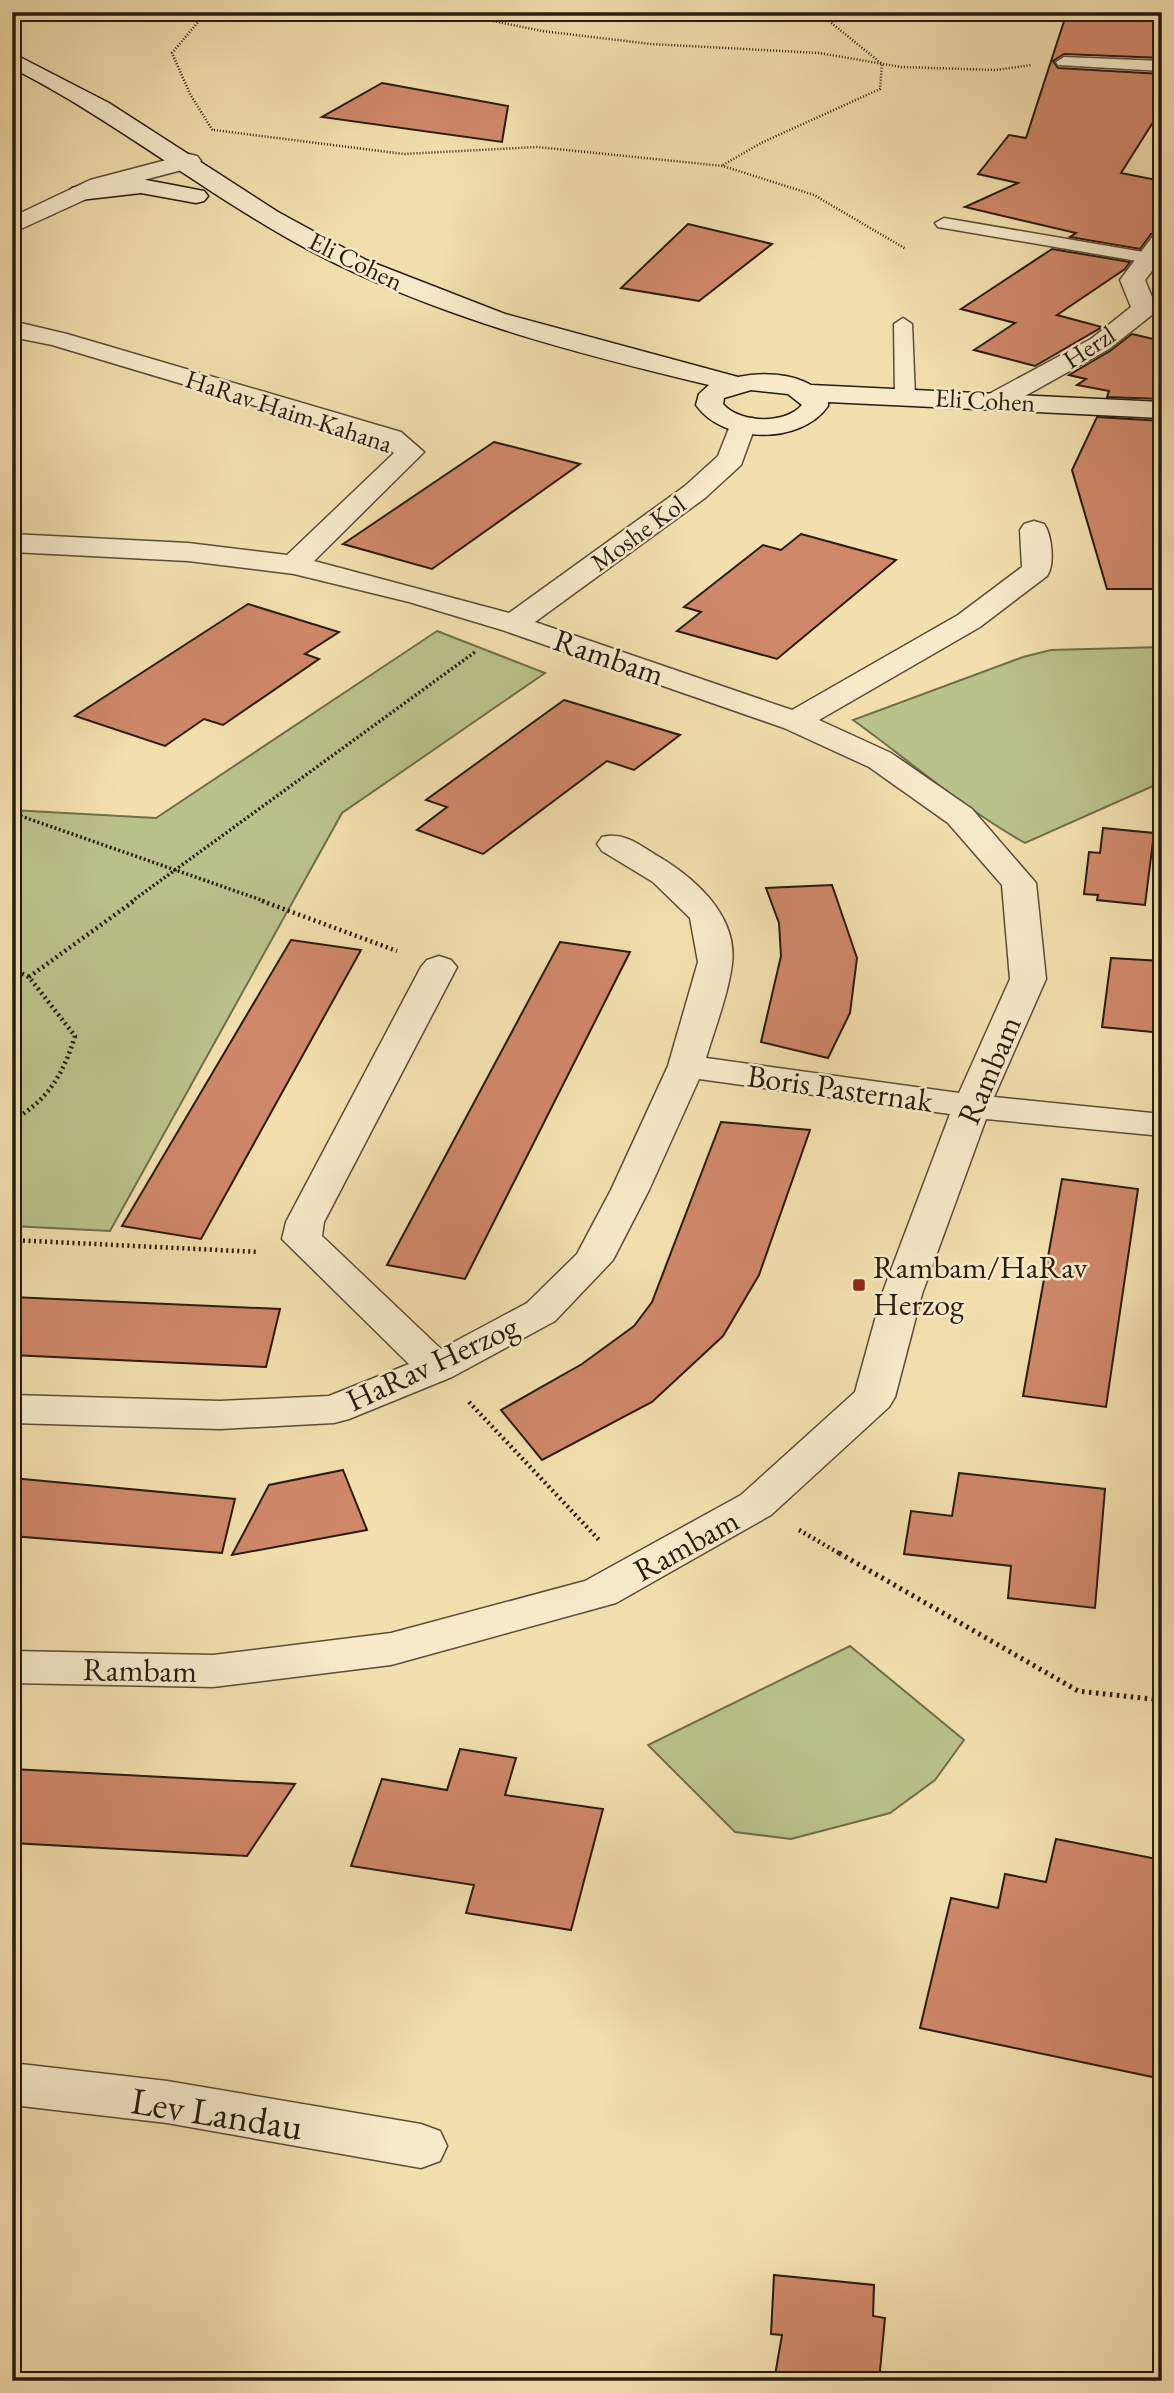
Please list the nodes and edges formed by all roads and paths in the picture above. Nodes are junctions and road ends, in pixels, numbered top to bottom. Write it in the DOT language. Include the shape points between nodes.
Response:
graph roads {
  1 [pos="212,12"];
  2 [pos="449,12"];
  3 [pos="818,12"];
  4 [pos="12,59"];
  5 [pos="1064,62"];
  6 [pos="882,64"];
  7 [pos="1162,66"];
  8 [pos="12,80"];
  9 [pos="214,130"];
  10 [pos="188,161"];
  11 [pos="723,166"];
  12 [pos="156,168"];
  13 [pos="80,193"];
  14 [pos="196,196"];
  15 [pos="944,223"];
  16 [pos="12,226"];
  17 [pos="906,249"];
  18 [pos="1155,250"];
  19 [pos="1153,311"];
  20 [pos="902,324"];
  21 [pos="12,329"];
  22 [pos="735,384"];
  23 [pos="905,396"];
  24 [pos="709,399"];
  25 [pos="998,400"];
  26 [pos="810,403"];
  27 [pos="1162,410"];
  28 [pos="743,424"];
  29 [pos="1162,426"];
  30 [pos="1034,530"];
  31 [pos="12,543"];
  32 [pos="294,565"];
  33 [pos="513,624"];
  34 [pos="796,721"];
  35 [pos="12,813"];
  36 [pos="614,844"];
  37 [pos="177,869"];
  38 [pos="439,967"];
  39 [pos="12,969"];
  40 [pos="29,977"];
  41 [pos="686,1066"];
  42 [pos="972,1106"];
  43 [pos="12,1121"];
  44 [pos="1162,1125"];
  45 [pos="12,1240"];
  46 [pos="309,1247"];
  47 [pos="437,1368"];
  48 [pos="12,1409"];
  49 [pos="756,1506"];
  50 [pos="633,1576"];
  51 [pos="12,1667"];
  52 [pos="1162,1700"];
  53 [pos="12,2084"];
  54 [pos="421,2146"];
  1 -- 9 [label="path" via="172,53 190,94"];
  2 -- 6 [label="path" via="542,31 651,44 819,53"];
  3 -- 6 [label="path"];
  4 -- 10 [label="street, Eli Cohen" via="115,114"];
  5 -- 6 [label="path" via="996,69"];
  5 -- 7 [label="lane"];
  6 -- 11 [label="path" via="880,89 844,109 751,146"];
  8 -- 12 [label="street, Eli Cohen" via="90,122"];
  9 -- 10 [label="path"];
  9 -- 11 [label="path" via="404,154 537,147"];
  10 -- 12 [label="street"];
  10 -- 22 [label="street, Eli Cohen" via="264,214 356,265 448,304"];
  11 -- 17 [label="path" via="814,195"];
  12 -- 13 [label="street"];
  12 -- 14 [label="street, Eli Cohen"];
  13 -- 14 [label="street" via="141,186"];
  13 -- 16 [label="street"];
  14 -- 24 [label="street, Eli Cohen" via="324,273 428,317"];
  15 -- 18 [label="lane"];
  18 -- 19 [label="street, Herzl" via="1132,280"];
  19 -- 25 [label="street, Herzl"];
  20 -- 23 [label="lane"];
  21 -- 32 [label="street, HaRav Haim Kahana" via="356,427 391,438 410,452"];
  22 -- 24 [label="street"];
  22 -- 26 [label="street" via="767,382"];
  23 -- 25 [label="street, Eli Cohen"];
  23 -- 26 [label="street, Eli Cohen"];
  24 -- 28 [label="street" via="712,411"];
  25 -- 27 [label="street, Eli Cohen"];
  26 -- 28 [label="street" via="785,424"];
  26 -- 29 [label="street, Eli Cohen"];
  28 -- 33 [label="street, Moshe Kol" via="731,459 695,492"];
  30 -- 34 [label="street" via="1037,570 969,621"];
  31 -- 32 [label="street, Rambam" via="187,552"];
  32 -- 33 [label="street, Rambam"];
  33 -- 34 [label="street, Rambam"];
  33 -- 37 [label="path"];
  34 -- 42 [label="street, Rambam" via="880,760 960,816 1019,883 1028,979"];
  35 -- 37 [label="path"];
  36 -- 41 [label="street, HaRav Herzog" via="665,875 707,915 715,962"];
  37 -- 38 [label="path"];
  37 -- 40 [label="path"];
  38 -- 46 [label="street" via="305,1222 302,1239"];
  39 -- 40 [label="path"];
  40 -- 43 [label="path" via="75,1036 63,1076 30,1111"];
  41 -- 42 [label="street, Boris Pasternak"];
  41 -- 47 [label="street, HaRav Herzog" via="593,1260 541,1312"];
  42 -- 44 [label="street, Boris Pasternak"];
  42 -- 49 [label="street, Rambam" via="902,1294 874,1397"];
  45 -- 46 [label="path" via="263,1252"];
  46 -- 47 [label="street"];
  47 -- 48 [label="street, HaRav Herzog" via="334,1409 220,1415"];
  47 -- 50 [label="path"];
  49 -- 50 [label="street, Rambam"];
  49 -- 52 [label="path" via="1078,1691"];
  50 -- 51 [label="street, Rambam" via="600,1592 391,1649 213,1671"];
  53 -- 54 [label="street, Lev Landau" via="167,2102"];
}
